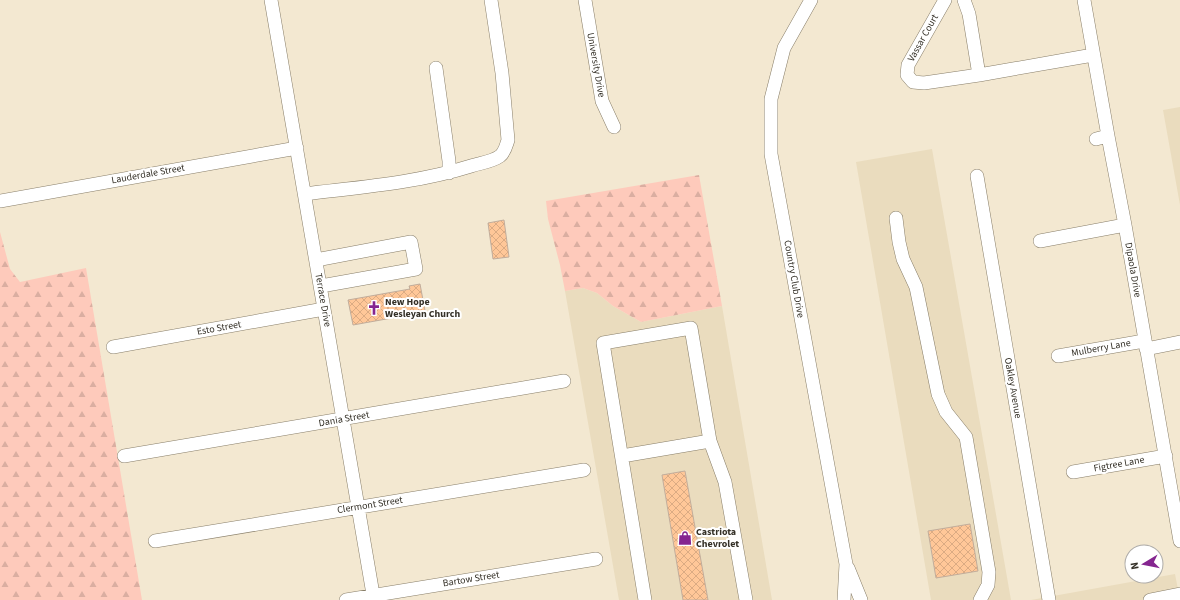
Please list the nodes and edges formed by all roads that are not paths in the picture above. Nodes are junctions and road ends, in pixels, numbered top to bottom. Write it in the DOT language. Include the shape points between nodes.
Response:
graph roads {
  1 [pos="271,0"];
  2 [pos="491,0"];
  3 [pos="585,0"];
  4 [pos="811,0"];
  5 [pos="945,0"];
  6 [pos="964,0"];
  7 [pos="1084,0"];
  8 [pos="1093,55"];
  9 [pos="436,68"];
  10 [pos="979,75"];
  11 [pos="614,127"];
  12 [pos="297,148"];
  13 [pos="449,173"];
  14 [pos="977,176"];
  15 [pos="305,194"];
  16 [pos="0,201"];
  17 [pos="896,218"];
  18 [pos="1125,225"];
  19 [pos="1040,241"];
  20 [pos="316,260"];
  21 [pos="320,286"];
  22 [pos="324,309"];
  23 [pos="1180,342"];
  24 [pos="1145,345"];
  25 [pos="113,347"];
  26 [pos="1058,356"];
  27 [pos="564,381"];
  28 [pos="343,419"];
  29 [pos="710,440"];
  30 [pos="124,456"];
  31 [pos="622,456"];
  32 [pos="1166,456"];
  33 [pos="584,470"];
  34 [pos="1073,472"];
  35 [pos="358,507"];
  36 [pos="155,541"];
  37 [pos="1180,541"];
  38 [pos="596,559"];
  39 [pos="846,564"];
  40 [pos="1172,597"];
  41 [pos="374,598"];
  42 [pos="346,600"];
  43 [pos="645,600"];
  44 [pos="746,600"];
  45 [pos="844,600"];
  46 [pos="861,600"];
  47 [pos="980,600"];
  48 [pos="1049,600"];
  49 [pos="1150,600"];
  1 -- 12 [label="street, Terrace Drive"];
  2 -- 13 [label="street" via="502,73 508,140 500,156"];
  3 -- 11 [label="street, University Drive" via="602,101"];
  4 -- 39 [label="street, Country Club Drive" via="784,48 772,99 771,154"];
  5 -- 10 [label="street, Vassar Court" via="908,65 907,75 913,82 924,83"];
  6 -- 10 [label="street" via="969,14"];
  7 -- 8 [label="street, Dipaola Drive"];
  8 -- 10 [label="street, Vassar Court"];
  8 -- 18 [label="street, Dipaola Drive" via="1102,138"];
  9 -- 13 [label="street"];
  12 -- 15 [label="street, Terrace Drive"];
  12 -- 16 [label="street, Lauderdale Street"];
  13 -- 15 [label="street" via="409,181"];
  14 -- 48 [label="street, Oakley Avenue"];
  15 -- 20 [label="street, Terrace Drive"];
  17 -- 47 [label="street" via="903,259 916,287 938,394 946,412 966,437 989,572 988,586"];
  18 -- 19 [label="street"];
  18 -- 24 [label="street, Dipaola Drive"];
  20 -- 21 [label="street, Terrace Drive"];
  20 -- 21 [label="street" via="411,242 416,269"];
  21 -- 22 [label="street, Terrace Drive"];
  22 -- 25 [label="street, Esto Street"];
  22 -- 28 [label="street, Terrace Drive"];
  23 -- 24 [label="street, Mulberry Lane"];
  24 -- 26 [label="street, Mulberry Lane"];
  24 -- 32 [label="street, Dipaola Drive"];
  27 -- 28 [label="street, Dania Street"];
  28 -- 30 [label="street, Dania Street"];
  28 -- 35 [label="street, Terrace Drive"];
  29 -- 31 [label="street"];
  29 -- 31 [label="street" via="691,328 603,343"];
  29 -- 44 [label="street" via="726,482"];
  31 -- 43 [label="street"];
  32 -- 34 [label="street, Figtree Lane"];
  32 -- 37 [label="street, Dipaola Drive"];
  33 -- 35 [label="street, Clermont Street"];
  35 -- 36 [label="street, Clermont Street"];
  35 -- 41 [label="street, Terrace Drive"];
  38 -- 41 [label="street, Bartow Street"];
  39 -- 45 [label="street, Country Club Drive"];
  39 -- 46 [label="street, Country Club Drive"];
  40 -- 49 [label="street"];
  41 -- 42 [label="street, Bartow Street"];
}
